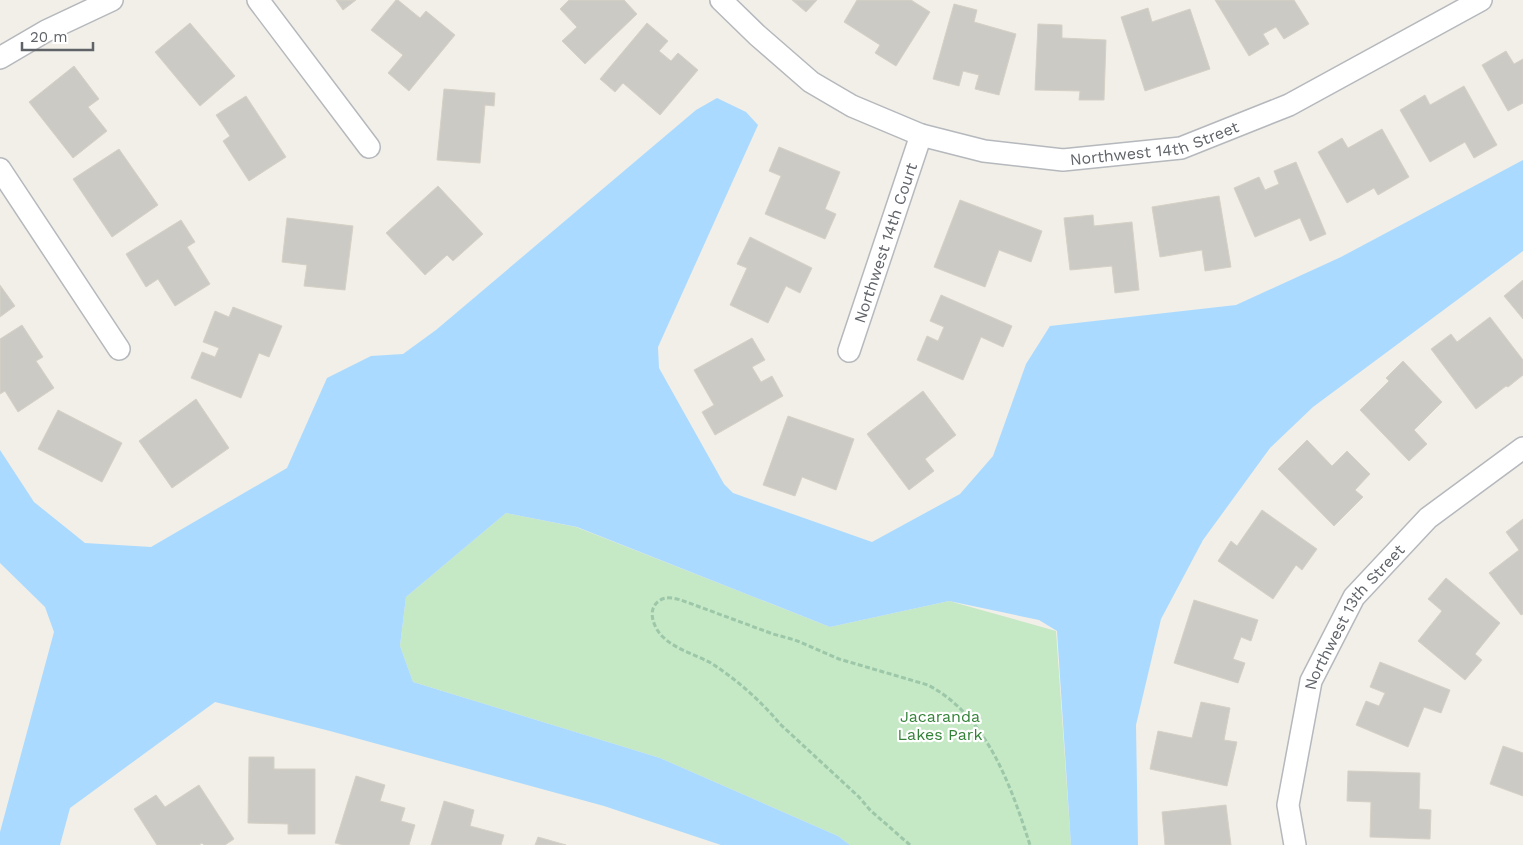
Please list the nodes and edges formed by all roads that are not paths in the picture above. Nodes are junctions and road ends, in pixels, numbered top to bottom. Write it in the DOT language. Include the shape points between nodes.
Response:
graph roads {
  1 [pos="112,0"];
  2 [pos="258,0"];
  3 [pos="721,0"];
  4 [pos="1480,0"];
  5 [pos="0,58"];
  6 [pos="921,135"];
  7 [pos="369,148"];
  8 [pos="0,168"];
  9 [pos="119,349"];
  10 [pos="849,351"];
  11 [pos="1523,448"];
  12 [pos="1295,845"];
  1 -- 5 [label="street" via="46,31"];
  2 -- 7 [label="street"];
  3 -- 6 [label="street, Northwest 14th Street" via="811,82 852,106"];
  4 -- 6 [label="street, Northwest 14th Street" via="1289,105 1181,148 1063,160 984,151"];
  6 -- 10 [label="street, Northwest 14th Court"];
  8 -- 9 [label="street"];
  11 -- 12 [label="street, Northwest 13th Street" via="1428,518 1354,597 1311,681 1288,805"];
}
